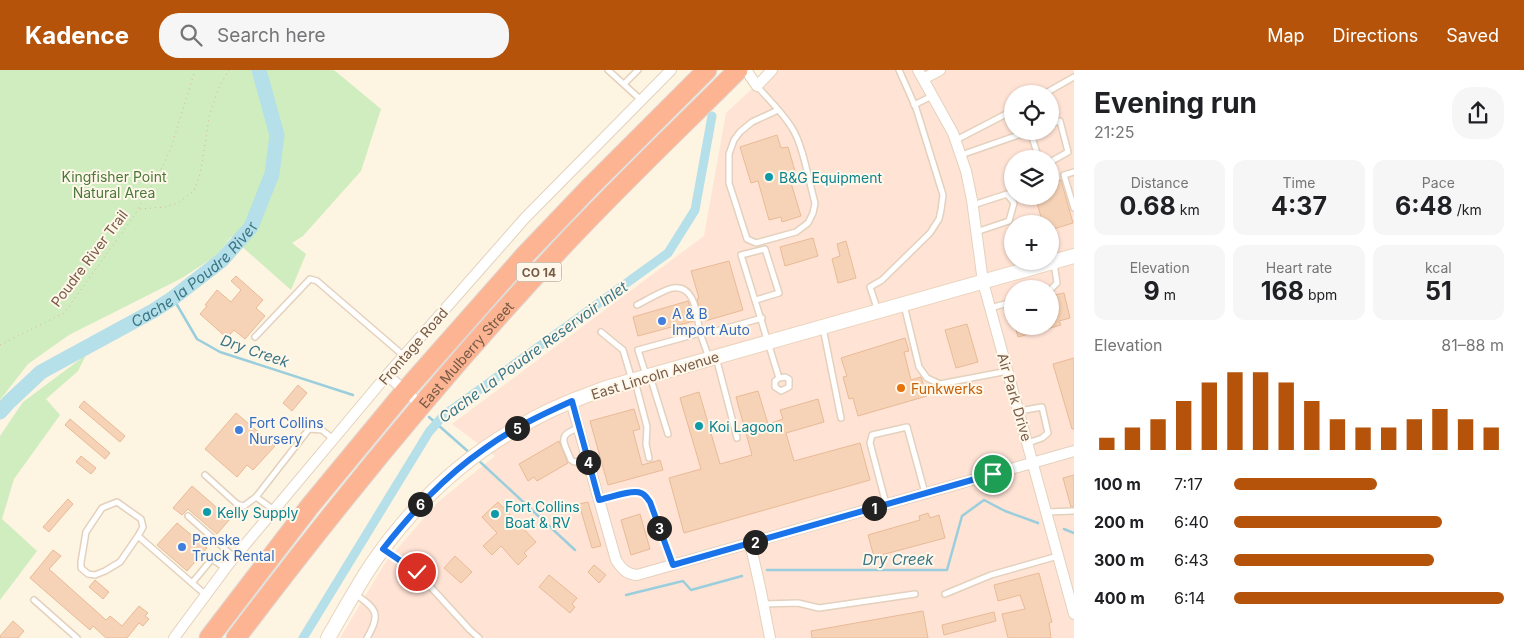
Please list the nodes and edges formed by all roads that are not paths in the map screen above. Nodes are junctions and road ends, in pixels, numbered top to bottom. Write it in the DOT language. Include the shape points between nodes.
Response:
graph roads {
  1 [pos="608,70"];
  2 [pos="638,70"];
  3 [pos="671,70"];
  4 [pos="707,70"];
  5 [pos="718,70"];
  6 [pos="738,70"];
  7 [pos="746,70"];
  8 [pos="772,70"];
  9 [pos="899,70"];
  10 [pos="940,70"];
  11 [pos="921,75"];
  12 [pos="1074,77"];
  13 [pos="624,84"];
  14 [pos="756,86"];
  15 [pos="1059,86"];
  16 [pos="932,95"];
  17 [pos="640,100"];
  18 [pos="914,105"];
  19 [pos="778,110"];
  20 [pos="1004,115"];
  21 [pos="1059,121"];
  22 [pos="639,140"];
  23 [pos="956,140"];
  24 [pos="1004,140"];
  25 [pos="961,155"];
  26 [pos="1059,157"];
  27 [pos="1074,172"];
  28 [pos="972,205"];
  29 [pos="1074,208"];
  30 [pos="976,232"];
  31 [pos="1074,256"];
  32 [pos="1059,260"];
  33 [pos="1026,270"];
  34 [pos="983,282"];
  35 [pos="756,300"];
  36 [pos="904,304"];
  37 [pos="1004,304"];
  38 [pos="637,305"];
  39 [pos="990,308"];
  40 [pos="878,311"];
  41 [pos="762,318"];
  42 [pos="822,327"];
  43 [pos="601,332"];
  44 [pos="713,332"];
  45 [pos="700,333"];
  46 [pos="254,337"];
  47 [pos="769,342"];
  48 [pos="404,356"];
  49 [pos="712,358"];
  50 [pos="1008,371"];
  51 [pos="386,375"];
  52 [pos="641,378"];
  53 [pos="779,378"];
  54 [pos="405,391"];
  55 [pos="572,401"];
  56 [pos="420,404"];
  57 [pos="1019,411"];
  58 [pos="841,418"];
  59 [pos="579,428"];
  60 [pos="668,434"];
  61 [pos="737,438"];
  62 [pos="333,439"];
  63 [pos="1028,443"];
  64 [pos="1074,451"];
  65 [pos="649,458"];
  66 [pos="588,460"];
  67 [pos="1034,463"];
  68 [pos="205,476"];
  69 [pos="926,494"];
  70 [pos="256,497"];
  71 [pos="599,500"];
  72 [pos="886,505"];
  73 [pos="274,510"];
  74 [pos="1074,510"];
  75 [pos="1047,512"];
  76 [pos="188,516"];
  77 [pos="138,536"];
  78 [pos="750,543"];
  79 [pos="383,549"];
  80 [pos="1059,556"];
  81 [pos="235,557"];
  82 [pos="673,565"];
  83 [pos="226,568"];
  84 [pos="192,583"];
  85 [pos="355,594"];
  86 [pos="915,594"];
  87 [pos="945,594"];
  88 [pos="206,595"];
  89 [pos="1072,599"];
  90 [pos="34,600"];
  91 [pos="764,604"];
  92 [pos="1074,614"];
  93 [pos="77,638"];
  94 [pos="174,638"];
  95 [pos="209,638"];
  96 [pos="236,638"];
  97 [pos="328,638"];
  98 [pos="367,638"];
  99 [pos="480,638"];
  100 [pos="770,638"];
  1 -- 13 [label="lane"];
  2 -- 13 [label="lane"];
  3 -- 17 [label="street, Frontage Road"];
  4 -- 22 [label="highway, East Mulberry Street / CO 14"];
  5 -- 22 [label="highway"];
  6 -- 56 [label="highway, East Mulberry Street / CO 14" via="561,248"];
  7 -- 14 [label="street"];
  8 -- 14 [label="street"];
  9 -- 18 [label="lane"];
  10 -- 11 [label="street"];
  11 -- 16 [label="street, Air Park Drive"];
  12 -- 15 [label="lane"];
  13 -- 17 [label="lane"];
  14 -- 19 [label="lane"];
  16 -- 18 [label="lane"];
  16 -- 23 [label="street, Air Park Drive"];
  17 -- 48 [label="street, Frontage Road" via="525,218"];
  18 -- 40 [label="lane" via="943,195 941,210 930,233 882,280 870,287"];
  19 -- 19 [label="lane" via="798,141 815,203 808,223 796,232 756,242 747,239 728,183 730,154 740,132 752,122"];
  20 -- 23 [label="lane"];
  21 -- 26 [label="lane" via="1068,152"];
  22 -- 54 [label="highway, East Mulberry Street / CO 14" via="588,188"];
  23 -- 25 [label="street, Air Park Drive"];
  24 -- 25 [label="lane"];
  25 -- 28 [label="street, Air Park Drive"];
  27 -- 29 [label="lane" via="1064,175"];
  28 -- 30 [label="street, Air Park Drive"];
  28 -- 30 [label="lane" via="1008,194 1014,203 1009,221"];
  30 -- 34 [label="street, Air Park Drive"];
  31 -- 32 [label="street, East Lincoln Avenue"];
  33 -- 34 [label="street, East Lincoln Avenue"];
  34 -- 36 [label="street, East Lincoln Avenue"];
  34 -- 39 [label="street, Air Park Drive"];
  35 -- 35 [label="lane" via="741,255 765,249 779,293"];
  35 -- 41 [label="lane"];
  36 -- 40 [label="street, East Lincoln Avenue"];
  36 -- 50 [label="lane" via="919,367 927,378 940,384"];
  37 -- 39 [label="lane"];
  38 -- 45 [label="lane" via="673,288 686,290 694,304"];
  39 -- 50 [label="street, Air Park Drive"];
  40 -- 42 [label="street, East Lincoln Avenue"];
  41 -- 44 [label="lane"];
  41 -- 47 [label="lane"];
  42 -- 47 [label="street, East Lincoln Avenue"];
  42 -- 58 [label="lane"];
  43 -- 52 [label="lane" via="624,350"];
  45 -- 49 [label="lane"];
  45 -- 52 [label="lane" via="638,350"];
  46 -- 48 [label="lane" via="310,278"];
  47 -- 49 [label="street, East Lincoln Avenue"];
  47 -- 53 [label="lane"];
  48 -- 51 [label="street, Frontage Road"];
  49 -- 52 [label="street, East Lincoln Avenue"];
  49 -- 61 [label="lane"];
  50 -- 57 [label="street, Air Park Drive"];
  51 -- 54 [label="street"];
  51 -- 62 [label="street, Frontage Road"];
  52 -- 55 [label="street, East Lincoln Avenue"];
  52 -- 60 [label="lane"];
  52 -- 65 [label="lane"];
  54 -- 56 [label="street"];
  54 -- 95 [label="highway, East Mulberry Street / CO 14" via="310,506"];
  55 -- 59 [label="street"];
  55 -- 79 [label="street, East Lincoln Avenue" via="526,422 475,456 411,514"];
  56 -- 96 [label="highway, East Mulberry Street / CO 14"];
  57 -- 63 [label="street, Air Park Drive"];
  57 -- 63 [label="lane" via="1042,407 1048,433"];
  59 -- 66 [label="street"];
  59 -- 66 [label="lane" via="567,432 563,440 571,460"];
  62 -- 70 [label="lane" via="322,430 309,429"];
  62 -- 73 [label="street, Frontage Road"];
  63 -- 67 [label="street, Air Park Drive"];
  64 -- 67 [label="street"];
  66 -- 71 [label="street"];
  67 -- 69 [label="street"];
  67 -- 75 [label="street, Air Park Drive"];
  68 -- 70 [label="lane" via="237,504 244,506"];
  69 -- 72 [label="street"];
  69 -- 72 [label="lane" via="907,427 872,435 870,443"];
  70 -- 73 [label="lane"];
  71 -- 82 [label="lane" via="634,492 646,496"];
  71 -- 82 [label="street" via="616,560 625,571 637,575"];
  72 -- 78 [label="street"];
  73 -- 81 [label="street, Frontage Road"];
  74 -- 75 [label="lane"];
  75 -- 80 [label="street, Air Park Drive"];
  76 -- 81 [label="lane"];
  77 -- 77 [label="lane" via="143,527 141,519 116,502 102,508 86,532 82,568 95,575 106,571 120,562"];
  77 -- 84 [label="lane"];
  78 -- 82 [label="street"];
  78 -- 91 [label="street"];
  79 -- 85 [label="street, East Lincoln Avenue"];
  79 -- 99 [label="lane" via="417,572"];
  80 -- 87 [label="lane" via="991,575"];
  80 -- 89 [label="street, Air Park Drive"];
  81 -- 83 [label="street, Frontage Road"];
  83 -- 84 [label="lane" via="212,559"];
  83 -- 88 [label="street, Frontage Road"];
  84 -- 88 [label="lane"];
  85 -- 97 [label="street, East Lincoln Avenue"];
  85 -- 98 [label="lane" via="369,603 375,613 375,624"];
  86 -- 91 [label="lane" via="819,608 798,603"];
  88 -- 94 [label="street, Frontage Road"];
  89 -- 92 [label="street, Air Park Drive"];
  90 -- 93 [label="lane"];
  91 -- 100 [label="street"];
}
